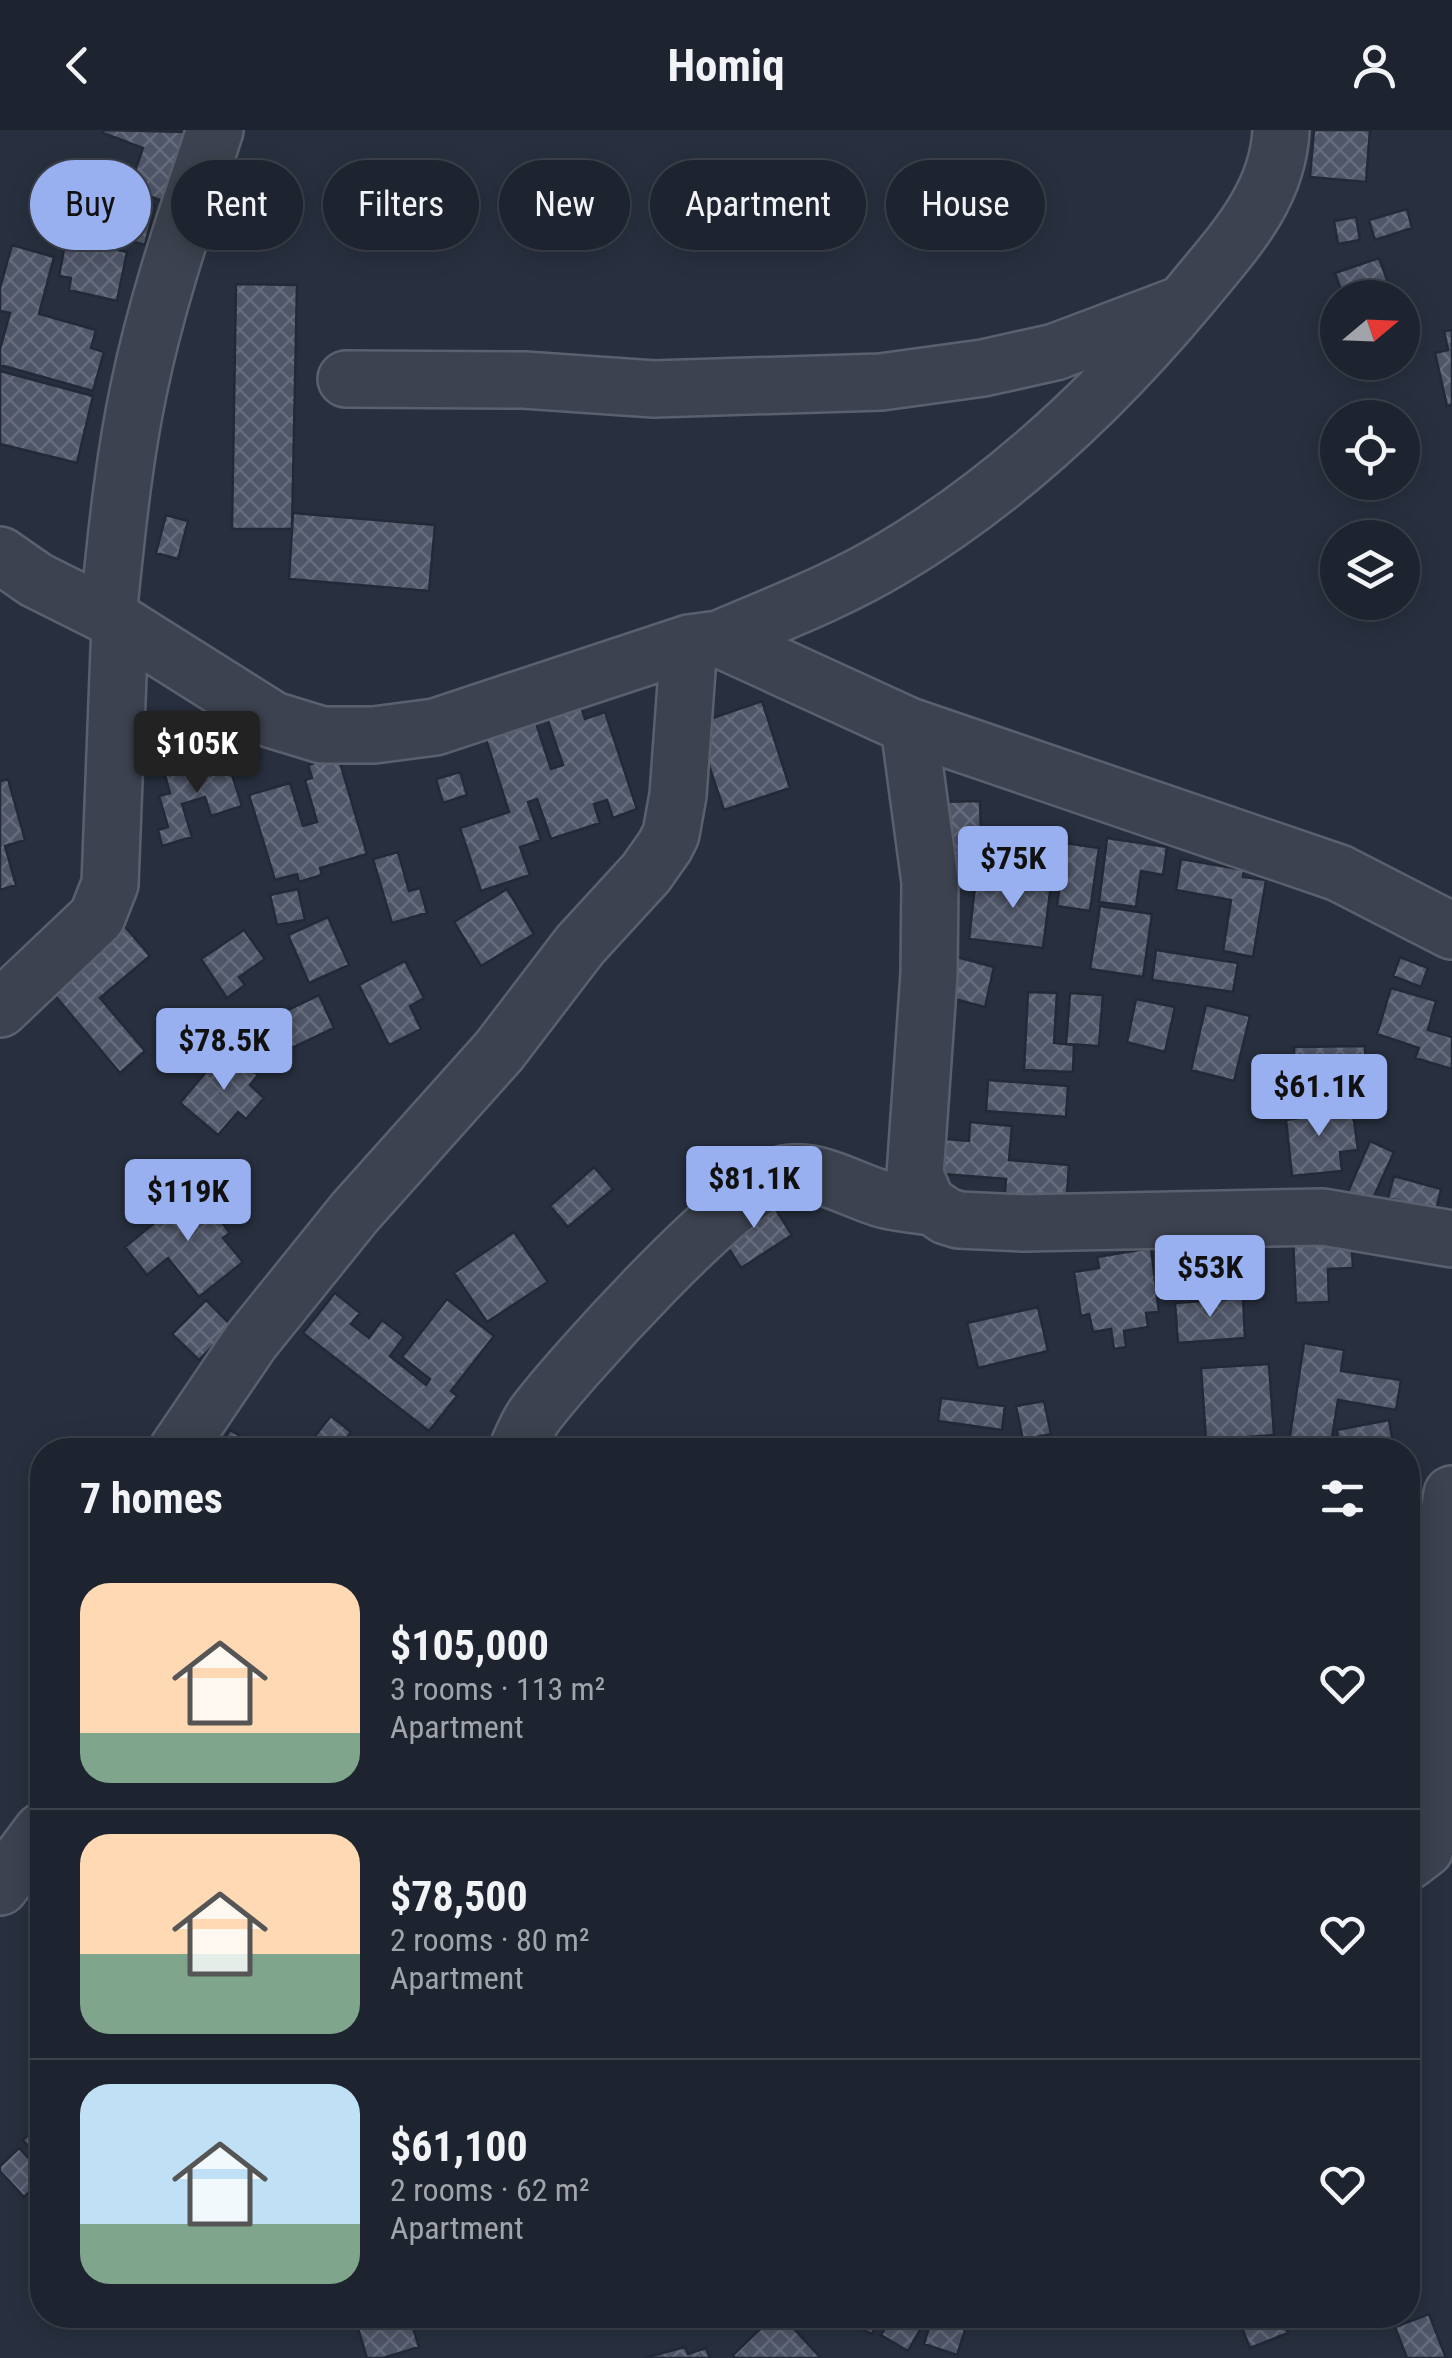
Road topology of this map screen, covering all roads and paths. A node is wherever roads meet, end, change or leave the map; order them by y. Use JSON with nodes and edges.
{"nodes":[{"id":1,"x":214,"y":130,"type":"edge"},
{"id":2,"x":1281,"y":130,"type":"edge"},
{"id":3,"x":1182,"y":304,"type":"junction"},
{"id":4,"x":346,"y":379,"type":"dead end"},
{"id":5,"x":0,"y":555,"type":"edge"},
{"id":6,"x":114,"y":620,"type":"junction"},
{"id":7,"x":704,"y":641,"type":"junction"},
{"id":8,"x":908,"y":726,"type":"junction"},
{"id":9,"x":1452,"y":931,"type":"edge"},
{"id":10,"x":0,"y":1009,"type":"edge"},
{"id":11,"x":931,"y":1208,"type":"junction"},
{"id":12,"x":1452,"y":1239,"type":"edge"},
{"id":13,"x":185,"y":1438,"type":"edge"},
{"id":14,"x":523,"y":1438,"type":"edge"},
{"id":15,"x":1452,"y":1494,"type":"edge"},
{"id":16,"x":30,"y":1847,"type":"edge"},
{"id":17,"x":1420,"y":1852,"type":"edge"},
{"id":18,"x":0,"y":1886,"type":"edge"}],
"edges":[{"from":1,"to":6,"type":"street"},
{"from":2,"to":3,"type":"street"},
{"from":3,"to":4,"type":"street"},
{"from":3,"to":7,"type":"street"},
{"from":5,"to":6,"type":"street"},
{"from":6,"to":7,"type":"street"},
{"from":6,"to":10,"type":"street"},
{"from":7,"to":8,"type":"street"},
{"from":7,"to":13,"type":"street"},
{"from":8,"to":9,"type":"street"},
{"from":8,"to":11,"type":"street"},
{"from":11,"to":12,"type":"street"},
{"from":11,"to":14,"type":"street"},
{"from":15,"to":17,"type":"street"},
{"from":16,"to":18,"type":"street"}]}
